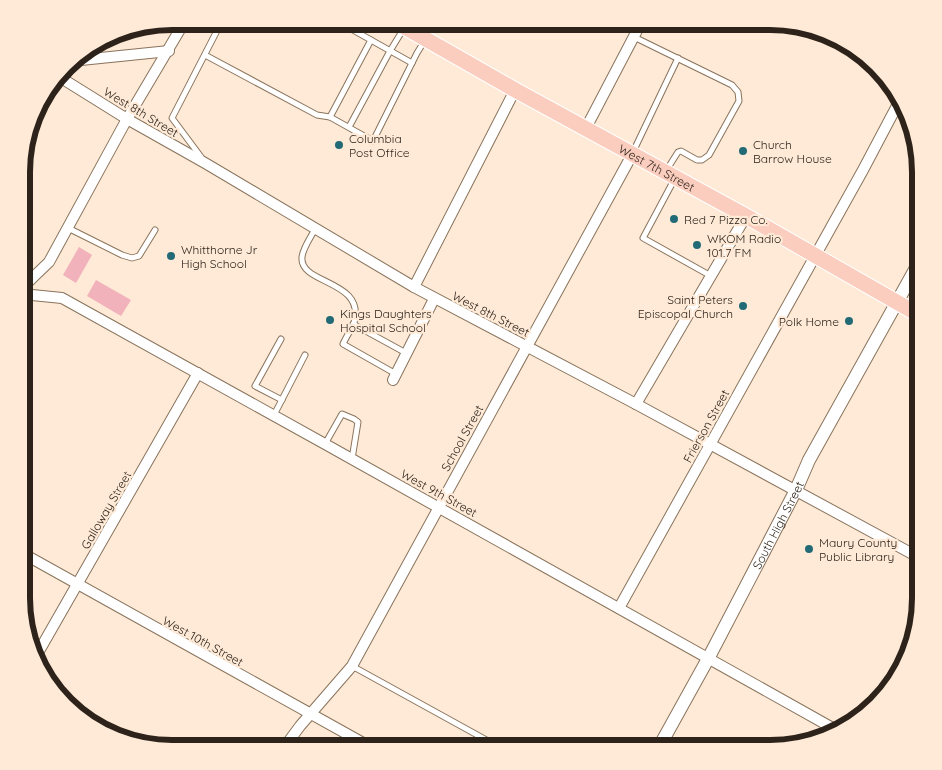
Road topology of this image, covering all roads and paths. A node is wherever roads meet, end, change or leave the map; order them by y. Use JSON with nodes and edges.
{"nodes":[{"id":1,"x":181,"y":30,"type":"edge"},
{"id":2,"x":218,"y":30,"type":"edge"},
{"id":3,"x":353,"y":30,"type":"edge"},
{"id":4,"x":397,"y":30,"type":"edge"},
{"id":5,"x":409,"y":30,"type":"edge"},
{"id":6,"x":637,"y":30,"type":"edge"},
{"id":7,"x":634,"y":36,"type":"junction"},
{"id":8,"x":371,"y":40,"type":"junction"},
{"id":9,"x":426,"y":40,"type":"junction"},
{"id":10,"x":169,"y":51,"type":"junction"},
{"id":11,"x":390,"y":51,"type":"junction"},
{"id":12,"x":205,"y":55,"type":"junction"},
{"id":13,"x":678,"y":58,"type":"junction"},
{"id":14,"x":85,"y":60,"type":"edge"},
{"id":15,"x":412,"y":63,"type":"junction"},
{"id":16,"x":64,"y":80,"type":"edge"},
{"id":17,"x":514,"y":90,"type":"junction"},
{"id":18,"x":896,"y":107,"type":"edge"},
{"id":19,"x":330,"y":117,"type":"junction"},
{"id":20,"x":127,"y":119,"type":"junction"},
{"id":21,"x":349,"y":127,"type":"junction"},
{"id":22,"x":586,"y":128,"type":"junction"},
{"id":23,"x":632,"y":153,"type":"junction"},
{"id":24,"x":205,"y":163,"type":"junction"},
{"id":25,"x":670,"y":175,"type":"junction"},
{"id":26,"x":746,"y":216,"type":"junction"},
{"id":27,"x":68,"y":228,"type":"junction"},
{"id":28,"x":315,"y":229,"type":"junction"},
{"id":29,"x":155,"y":230,"type":"dead end"},
{"id":30,"x":814,"y":256,"type":"junction"},
{"id":31,"x":711,"y":276,"type":"junction"},
{"id":32,"x":912,"y":276,"type":"edge"},
{"id":33,"x":30,"y":280,"type":"edge"},
{"id":34,"x":414,"y":288,"type":"junction"},
{"id":35,"x":30,"y":295,"type":"edge"},
{"id":36,"x":434,"y":299,"type":"junction"},
{"id":37,"x":897,"y":303,"type":"junction"},
{"id":38,"x":912,"y":311,"type":"edge"},
{"id":39,"x":353,"y":324,"type":"junction"},
{"id":40,"x":281,"y":339,"type":"dead end"},
{"id":41,"x":526,"y":347,"type":"junction"},
{"id":42,"x":406,"y":353,"type":"junction"},
{"id":43,"x":305,"y":355,"type":"dead end"},
{"id":44,"x":198,"y":373,"type":"junction"},
{"id":45,"x":394,"y":377,"type":"joint"},
{"id":46,"x":282,"y":400,"type":"junction"},
{"id":47,"x":636,"y":404,"type":"junction"},
{"id":48,"x":274,"y":415,"type":"junction"},
{"id":49,"x":326,"y":444,"type":"junction"},
{"id":50,"x":710,"y":445,"type":"junction"},
{"id":51,"x":352,"y":460,"type":"junction"},
{"id":52,"x":796,"y":490,"type":"junction"},
{"id":53,"x":438,"y":507,"type":"junction"},
{"id":54,"x":912,"y":554,"type":"edge"},
{"id":55,"x":30,"y":558,"type":"edge"},
{"id":56,"x":78,"y":585,"type":"junction"},
{"id":57,"x":619,"y":608,"type":"junction"},
{"id":58,"x":40,"y":649,"type":"edge"},
{"id":59,"x":708,"y":657,"type":"junction"},
{"id":60,"x":352,"y":666,"type":"junction"},
{"id":61,"x":311,"y":715,"type":"junction"},
{"id":62,"x":830,"y":726,"type":"edge"},
{"id":63,"x":289,"y":740,"type":"edge"},
{"id":64,"x":359,"y":740,"type":"edge"},
{"id":65,"x":486,"y":740,"type":"edge"},
{"id":66,"x":663,"y":740,"type":"edge"}],
"edges":[{"from":1,"to":10,"type":"street"},
{"from":2,"to":12,"type":"lane"},
{"from":3,"to":8,"type":"lane"},
{"from":4,"to":11,"type":"lane"},
{"from":5,"to":9,"type":"main road","name":"West 7th Street"},
{"from":6,"to":7,"type":"street"},
{"from":7,"to":13,"type":"lane"},
{"from":7,"to":22,"type":"street"},
{"from":8,"to":11,"type":"lane"},
{"from":8,"to":19,"type":"lane"},
{"from":9,"to":15,"type":"lane"},
{"from":9,"to":17,"type":"main road","name":"West 7th Street"},
{"from":10,"to":14,"type":"street"},
{"from":10,"to":20,"type":"street"},
{"from":11,"to":15,"type":"lane"},
{"from":11,"to":21,"type":"lane"},
{"from":12,"to":19,"type":"lane"},
{"from":12,"to":24,"type":"lane"},
{"from":13,"to":23,"type":"lane"},
{"from":13,"to":25,"type":"lane"},
{"from":15,"to":21,"type":"lane"},
{"from":16,"to":20,"type":"street","name":"West 8th Street"},
{"from":17,"to":22,"type":"main road","name":"West 7th Street"},
{"from":17,"to":34,"type":"street"},
{"from":18,"to":30,"type":"street","name":"Frierson Street"},
{"from":19,"to":21,"type":"lane"},
{"from":20,"to":24,"type":"street","name":"West 8th Street"},
{"from":20,"to":27,"type":"street"},
{"from":22,"to":23,"type":"main road","name":"West 7th Street"},
{"from":23,"to":25,"type":"main road","name":"West 7th Street"},
{"from":23,"to":41,"type":"street","name":"School Street"},
{"from":24,"to":28,"type":"street","name":"West 8th Street"},
{"from":25,"to":26,"type":"main road","name":"West 7th Street"},
{"from":25,"to":31,"type":"lane"},
{"from":26,"to":30,"type":"main road","name":"West 7th Street"},
{"from":26,"to":31,"type":"street"},
{"from":27,"to":29,"type":"lane"},
{"from":27,"to":33,"type":"street"},
{"from":28,"to":34,"type":"street","name":"West 8th Street"},
{"from":28,"to":39,"type":"lane"},
{"from":30,"to":37,"type":"main road","name":"West 7th Street"},
{"from":30,"to":50,"type":"street","name":"Frierson Street"},
{"from":31,"to":47,"type":"street"},
{"from":32,"to":37,"type":"street","name":"South High Street"},
{"from":34,"to":36,"type":"street","name":"West 8th Street"},
{"from":35,"to":44,"type":"street","name":"West 9th Street"},
{"from":36,"to":41,"type":"street","name":"West 8th Street"},
{"from":36,"to":42,"type":"street"},
{"from":37,"to":38,"type":"main road","name":"West 7th Street"},
{"from":37,"to":52,"type":"street","name":"South High Street"},
{"from":39,"to":42,"type":"lane"},
{"from":39,"to":45,"type":"lane"},
{"from":40,"to":46,"type":"lane"},
{"from":41,"to":47,"type":"street","name":"West 8th Street"},
{"from":41,"to":53,"type":"street","name":"School Street"},
{"from":42,"to":45,"type":"street"},
{"from":43,"to":46,"type":"lane"},
{"from":44,"to":48,"type":"street","name":"West 9th Street"},
{"from":44,"to":56,"type":"street","name":"Galloway Street"},
{"from":46,"to":48,"type":"lane"},
{"from":47,"to":50,"type":"street","name":"West 8th Street"},
{"from":48,"to":49,"type":"street","name":"West 9th Street"},
{"from":49,"to":51,"type":"street","name":"West 9th Street"},
{"from":49,"to":51,"type":"lane"},
{"from":50,"to":52,"type":"street","name":"West 8th Street"},
{"from":50,"to":57,"type":"street","name":"Frierson Street"},
{"from":51,"to":53,"type":"street","name":"West 9th Street"},
{"from":52,"to":54,"type":"street","name":"West 8th Street"},
{"from":52,"to":59,"type":"street","name":"South High Street"},
{"from":53,"to":57,"type":"street","name":"West 9th Street"},
{"from":53,"to":60,"type":"street","name":"School Street"},
{"from":55,"to":56,"type":"street","name":"West 10th Street"},
{"from":56,"to":58,"type":"street","name":"Galloway Street"},
{"from":56,"to":61,"type":"street","name":"West 10th Street"},
{"from":57,"to":59,"type":"street","name":"West 9th Street"},
{"from":59,"to":62,"type":"street","name":"West 9th Street"},
{"from":59,"to":66,"type":"street","name":"South High Street"},
{"from":60,"to":61,"type":"street","name":"School Street"},
{"from":60,"to":65,"type":"lane"},
{"from":61,"to":63,"type":"street","name":"School Street"},
{"from":61,"to":64,"type":"street","name":"West 10th Street"}]}
